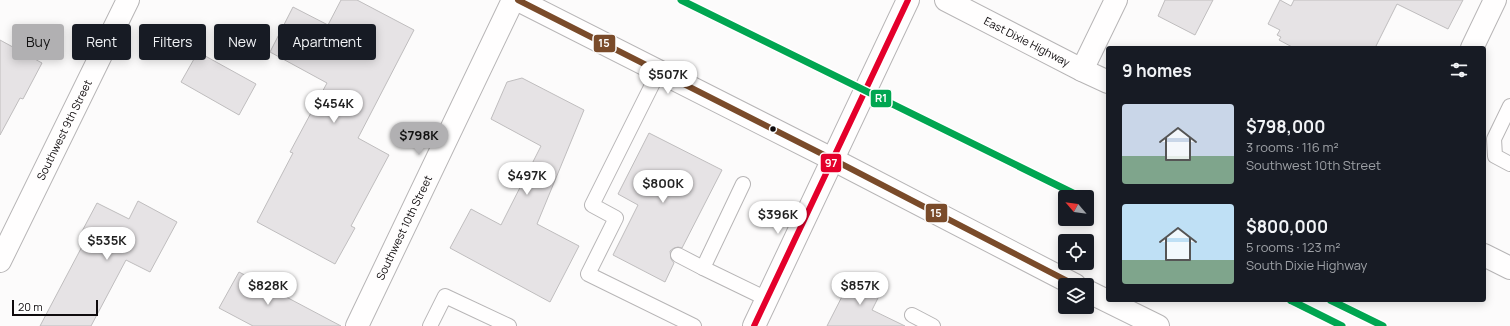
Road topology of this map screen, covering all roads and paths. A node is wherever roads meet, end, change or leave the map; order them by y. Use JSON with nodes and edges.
{"nodes":[{"id":1,"x":128,"y":0,"type":"edge"},
{"id":2,"x":513,"y":0,"type":"edge"},
{"id":3,"x":518,"y":0,"type":"edge"},
{"id":4,"x":908,"y":0,"type":"edge"},
{"id":5,"x":946,"y":0,"type":"edge"},
{"id":6,"x":1116,"y":0,"type":"edge"},
{"id":7,"x":1495,"y":0,"type":"edge"},
{"id":8,"x":1473,"y":46,"type":"edge"},
{"id":9,"x":1082,"y":70,"type":"junction"},
{"id":10,"x":659,"y":71,"type":"junction"},
{"id":11,"x":1106,"y":81,"type":"edge"},
{"id":12,"x":1510,"y":106,"type":"edge"},
{"id":13,"x":832,"y":159,"type":"junction"},
{"id":14,"x":1510,"y":164,"type":"edge"},
{"id":15,"x":743,"y":184,"type":"dead end"},
{"id":16,"x":678,"y":255,"type":"dead end"},
{"id":17,"x":1486,"y":256,"type":"edge"},
{"id":18,"x":0,"y":261,"type":"edge"},
{"id":19,"x":703,"y":268,"type":"junction"},
{"id":20,"x":1510,"y":268,"type":"edge"},
{"id":21,"x":1062,"y":278,"type":"edge"},
{"id":22,"x":1094,"y":294,"type":"edge"},
{"id":23,"x":767,"y":299,"type":"junction"},
{"id":24,"x":1106,"y":300,"type":"edge"},
{"id":25,"x":1109,"y":302,"type":"edge"},
{"id":26,"x":912,"y":316,"type":"dead end"},
{"id":27,"x":357,"y":326,"type":"edge"},
{"id":28,"x":430,"y":326,"type":"edge"},
{"id":29,"x":509,"y":326,"type":"edge"},
{"id":30,"x":694,"y":326,"type":"edge"},
{"id":31,"x":754,"y":326,"type":"edge"},
{"id":32,"x":933,"y":326,"type":"edge"},
{"id":33,"x":1158,"y":326,"type":"edge"}],
"edges":[{"from":1,"to":18,"type":"street","name":"Southwest 9th Street"},
{"from":2,"to":27,"type":"street","name":"Southwest 10th Street"},
{"from":3,"to":10,"type":"street"},
{"from":4,"to":13,"type":"street"},
{"from":5,"to":9,"type":"street","name":"East Dixie Highway"},
{"from":6,"to":9,"type":"street"},
{"from":7,"to":8,"type":"street"},
{"from":9,"to":11,"type":"street","name":"East Dixie Highway"},
{"from":10,"to":13,"type":"street"},
{"from":10,"to":30,"type":"lane"},
{"from":12,"to":14,"type":"lane"},
{"from":13,"to":21,"type":"street"},
{"from":13,"to":23,"type":"street"},
{"from":15,"to":19,"type":"lane"},
{"from":16,"to":19,"type":"lane"},
{"from":17,"to":20,"type":"street"},
{"from":19,"to":23,"type":"lane"},
{"from":22,"to":24,"type":"street"},
{"from":23,"to":31,"type":"street"},
{"from":25,"to":33,"type":"street"},
{"from":26,"to":32,"type":"lane"},
{"from":28,"to":29,"type":"lane"}]}
